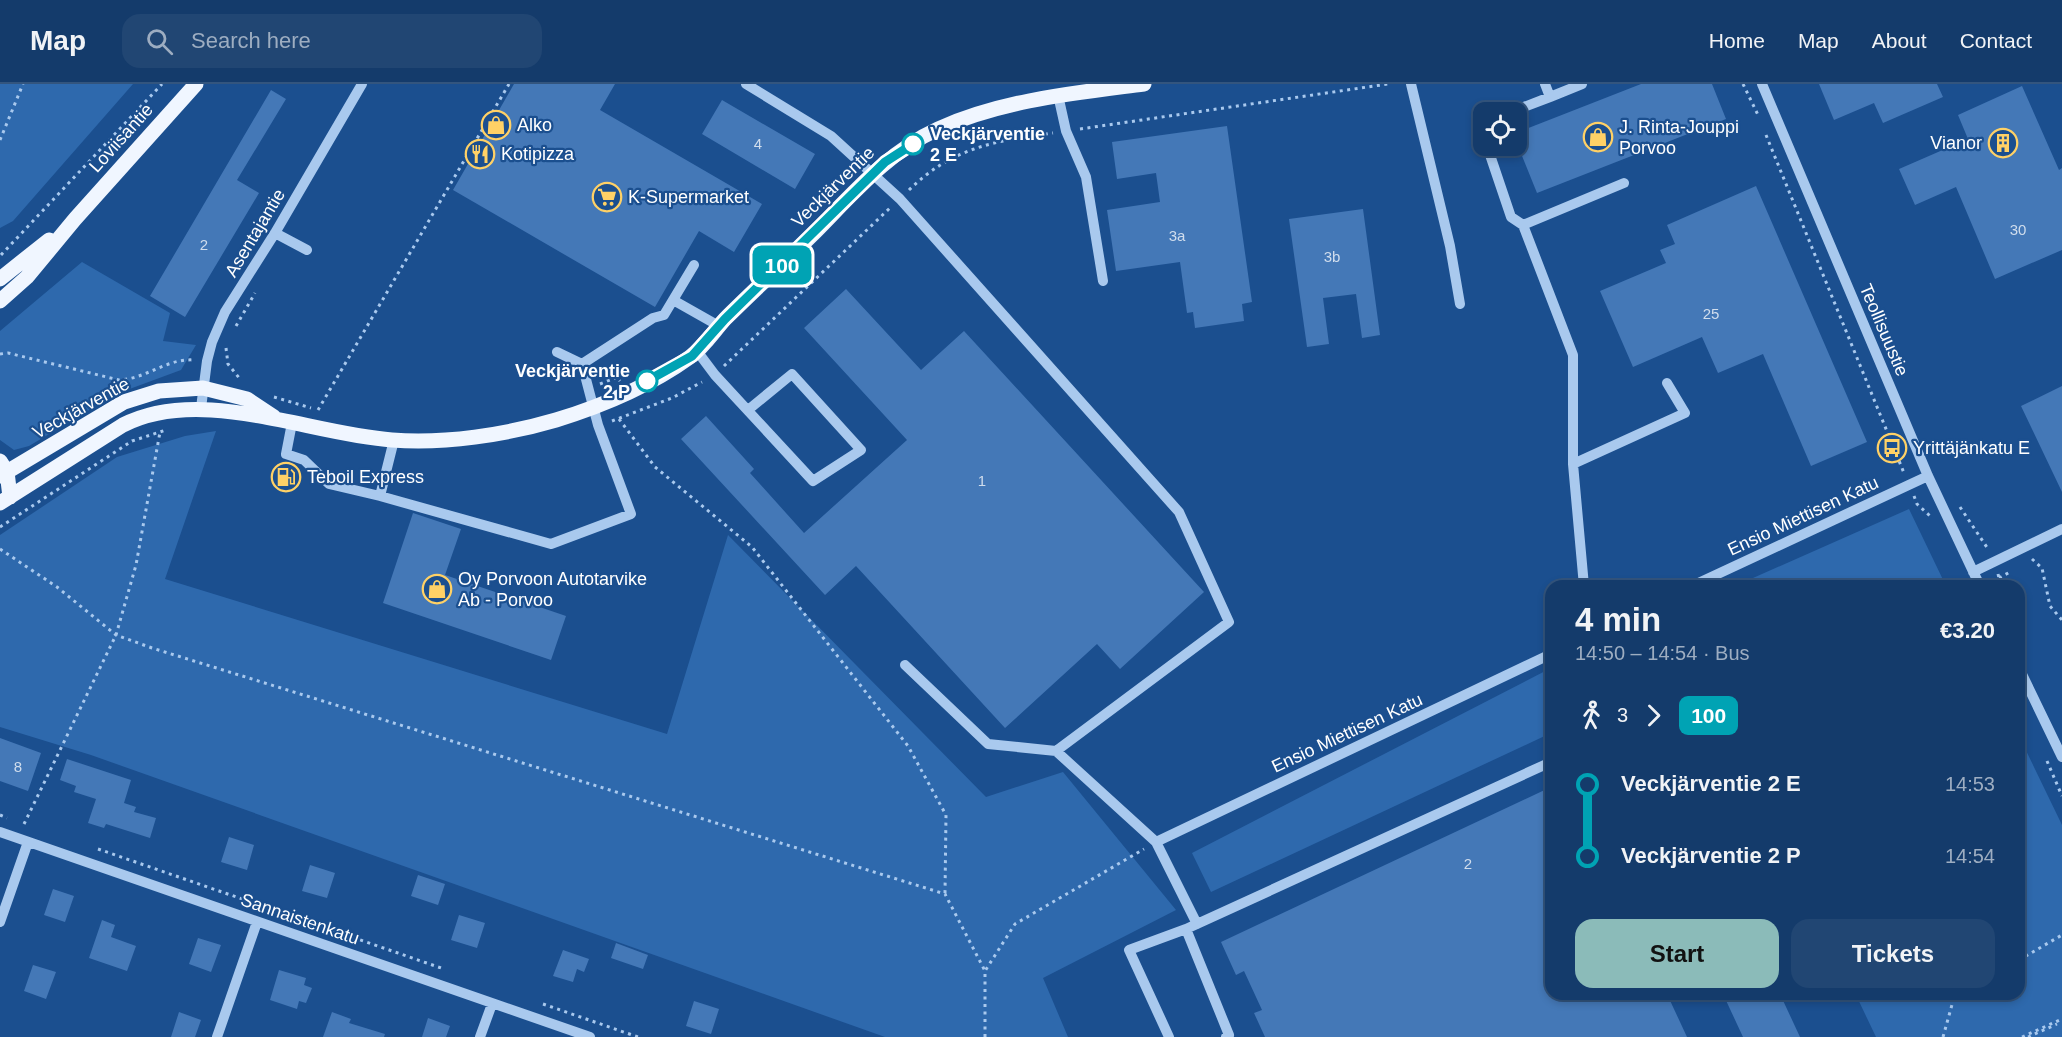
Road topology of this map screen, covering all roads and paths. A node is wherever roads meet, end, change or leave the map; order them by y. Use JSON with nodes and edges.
{"nodes":[{"id":1,"x":23,"y":84,"type":"edge"},
{"id":2,"x":162,"y":84,"type":"edge"},
{"id":3,"x":196,"y":84,"type":"edge"},
{"id":4,"x":362,"y":84,"type":"edge"},
{"id":5,"x":509,"y":84,"type":"edge"},
{"id":6,"x":746,"y":84,"type":"edge"},
{"id":7,"x":1144,"y":84,"type":"edge"},
{"id":8,"x":1411,"y":84,"type":"edge"},
{"id":9,"x":1545,"y":84,"type":"edge"},
{"id":10,"x":1582,"y":84,"type":"edge"},
{"id":11,"x":1743,"y":84,"type":"edge"},
{"id":12,"x":1762,"y":84,"type":"edge"},
{"id":13,"x":1058,"y":95,"type":"junction"},
{"id":14,"x":1550,"y":97,"type":"junction"},
{"id":15,"x":1527,"y":106,"type":"edge"},
{"id":16,"x":1760,"y":118,"type":"dead end"},
{"id":17,"x":1764,"y":129,"type":"dead end"},
{"id":18,"x":0,"y":140,"type":"edge"},
{"id":19,"x":1490,"y":156,"type":"edge"},
{"id":20,"x":874,"y":173,"type":"junction"},
{"id":21,"x":1624,"y":183,"type":"dead end"},
{"id":22,"x":75,"y":219,"type":"junction"},
{"id":23,"x":1523,"y":225,"type":"junction"},
{"id":24,"x":275,"y":233,"type":"junction"},
{"id":25,"x":307,"y":250,"type":"dead end"},
{"id":26,"x":0,"y":257,"type":"edge"},
{"id":27,"x":694,"y":265,"type":"dead end"},
{"id":28,"x":0,"y":279,"type":"edge"},
{"id":29,"x":1103,"y":281,"type":"dead end"},
{"id":30,"x":673,"y":300,"type":"junction"},
{"id":31,"x":0,"y":301,"type":"edge"},
{"id":32,"x":1460,"y":304,"type":"dead end"},
{"id":33,"x":719,"y":326,"type":"junction"},
{"id":34,"x":697,"y":351,"type":"junction"},
{"id":35,"x":557,"y":352,"type":"dead end"},
{"id":36,"x":0,"y":354,"type":"edge"},
{"id":37,"x":207,"y":361,"type":"junction"},
{"id":38,"x":228,"y":364,"type":"dead end"},
{"id":39,"x":582,"y":364,"type":"junction"},
{"id":40,"x":1667,"y":383,"type":"dead end"},
{"id":41,"x":203,"y":388,"type":"junction"},
{"id":42,"x":590,"y":388,"type":"junction"},
{"id":43,"x":626,"y":392,"type":"junction"},
{"id":44,"x":267,"y":394,"type":"dead end"},
{"id":45,"x":594,"y":406,"type":"junction"},
{"id":46,"x":201,"y":408,"type":"junction"},
{"id":47,"x":318,"y":410,"type":"junction"},
{"id":48,"x":748,"y":410,"type":"junction"},
{"id":49,"x":635,"y":412,"type":"dead end"},
{"id":50,"x":328,"y":414,"type":"dead end"},
{"id":51,"x":619,"y":418,"type":"dead end"},
{"id":52,"x":277,"y":419,"type":"junction"},
{"id":53,"x":292,"y":423,"type":"junction"},
{"id":54,"x":160,"y":432,"type":"dead end"},
{"id":55,"x":394,"y":440,"type":"junction"},
{"id":56,"x":1573,"y":464,"type":"junction"},
{"id":57,"x":2,"y":470,"type":"edge"},
{"id":58,"x":1928,"y":476,"type":"junction"},
{"id":59,"x":1909,"y":485,"type":"junction"},
{"id":60,"x":380,"y":496,"type":"junction"},
{"id":61,"x":3,"y":497,"type":"edge"},
{"id":62,"x":1955,"y":498,"type":"dead end"},
{"id":63,"x":1936,"y":521,"type":"dead end"},
{"id":64,"x":2062,"y":529,"type":"edge"},
{"id":65,"x":0,"y":549,"type":"edge"},
{"id":66,"x":2032,"y":559,"type":"dead end"},
{"id":67,"x":1996,"y":561,"type":"junction"},
{"id":68,"x":1973,"y":572,"type":"junction"},
{"id":69,"x":1583,"y":580,"type":"edge"},
{"id":70,"x":1705,"y":580,"type":"edge"},
{"id":71,"x":1977,"y":580,"type":"edge"},
{"id":72,"x":2000,"y":580,"type":"edge"},
{"id":73,"x":2062,"y":620,"type":"edge"},
{"id":74,"x":116,"y":635,"type":"junction"},
{"id":75,"x":1545,"y":657,"type":"edge"},
{"id":76,"x":904,"y":665,"type":"dead end"},
{"id":77,"x":2025,"y":680,"type":"edge"},
{"id":78,"x":1056,"y":751,"type":"junction"},
{"id":79,"x":2062,"y":757,"type":"edge"},
{"id":80,"x":1545,"y":765,"type":"edge"},
{"id":81,"x":0,"y":815,"type":"edge"},
{"id":82,"x":24,"y":824,"type":"junction"},
{"id":83,"x":34,"y":827,"type":"dead end"},
{"id":84,"x":0,"y":832,"type":"edge"},
{"id":85,"x":28,"y":842,"type":"junction"},
{"id":86,"x":1156,"y":842,"type":"junction"},
{"id":87,"x":92,"y":847,"type":"dead end"},
{"id":88,"x":945,"y":894,"type":"junction"},
{"id":89,"x":0,"y":922,"type":"edge"},
{"id":90,"x":257,"y":922,"type":"junction"},
{"id":91,"x":1197,"y":924,"type":"junction"},
{"id":92,"x":1186,"y":929,"type":"junction"},
{"id":93,"x":2062,"y":935,"type":"edge"},
{"id":94,"x":2025,"y":957,"type":"edge"},
{"id":95,"x":985,"y":971,"type":"junction"},
{"id":96,"x":453,"y":973,"type":"dead end"},
{"id":97,"x":1953,"y":1000,"type":"edge"},
{"id":98,"x":540,"y":1003,"type":"dead end"},
{"id":99,"x":492,"y":1004,"type":"junction"},
{"id":100,"x":2062,"y":1020,"type":"edge"},
{"id":101,"x":217,"y":1037,"type":"edge"},
{"id":102,"x":480,"y":1037,"type":"edge"},
{"id":103,"x":590,"y":1037,"type":"edge"},
{"id":104,"x":638,"y":1037,"type":"edge"},
{"id":105,"x":985,"y":1037,"type":"edge"},
{"id":106,"x":1169,"y":1037,"type":"edge"},
{"id":107,"x":1227,"y":1037,"type":"edge"},
{"id":108,"x":1943,"y":1037,"type":"edge"},
{"id":109,"x":2022,"y":1037,"type":"edge"},
{"id":110,"x":2028,"y":1037,"type":"edge"}],
"edges":[{"from":1,"to":18,"type":"path"},
{"from":2,"to":26,"type":"path"},
{"from":3,"to":22,"type":"main road","name":"Loviisantie"},
{"from":4,"to":24,"type":"street","name":"Asentajantie"},
{"from":5,"to":47,"type":"path"},
{"from":6,"to":20,"type":"street"},
{"from":7,"to":13,"type":"main road","name":"Veckjärventie"},
{"from":8,"to":32,"type":"street"},
{"from":9,"to":14,"type":"street"},
{"from":10,"to":14,"type":"street"},
{"from":11,"to":16,"type":"path"},
{"from":12,"to":58,"type":"street","name":"Teollisuustie"},
{"from":13,"to":20,"type":"main road","name":"Veckjärventie"},
{"from":13,"to":29,"type":"street"},
{"from":14,"to":15,"type":"street"},
{"from":17,"to":59,"type":"path"},
{"from":19,"to":23,"type":"street"},
{"from":20,"to":33,"type":"main road","name":"Veckjärventie"},
{"from":20,"to":78,"type":"street"},
{"from":21,"to":23,"type":"street"},
{"from":22,"to":28,"type":"main road","name":"Loviisantie"},
{"from":22,"to":31,"type":"main road","name":"Loviisantie"},
{"from":23,"to":56,"type":"street"},
{"from":24,"to":25,"type":"street"},
{"from":24,"to":37,"type":"street","name":"Asentajantie"},
{"from":27,"to":30,"type":"street"},
{"from":30,"to":33,"type":"street"},
{"from":30,"to":39,"type":"street"},
{"from":33,"to":34,"type":"main road","name":"Veckjärventie"},
{"from":34,"to":43,"type":"main road","name":"Veckjärventie"},
{"from":34,"to":48,"type":"street"},
{"from":35,"to":39,"type":"street"},
{"from":36,"to":37,"type":"path"},
{"from":37,"to":38,"type":"path"},
{"from":37,"to":41,"type":"street","name":"Asentajantie"},
{"from":39,"to":42,"type":"street"},
{"from":40,"to":56,"type":"street"},
{"from":41,"to":46,"type":"street","name":"Asentajantie"},
{"from":41,"to":52,"type":"main road","name":"Veckjärventie"},
{"from":41,"to":57,"type":"main road","name":"Veckjärventie"},
{"from":42,"to":43,"type":"path"},
{"from":42,"to":45,"type":"street"},
{"from":43,"to":45,"type":"main road","name":"Veckjärventie"},
{"from":43,"to":49,"type":"path"},
{"from":44,"to":47,"type":"path"},
{"from":45,"to":55,"type":"main road","name":"Veckjärventie"},
{"from":45,"to":60,"type":"street"},
{"from":46,"to":52,"type":"main road","name":"Veckjärventie"},
{"from":46,"to":61,"type":"main road","name":"Veckjärventie"},
{"from":47,"to":50,"type":"path"},
{"from":48,"to":48,"type":"street"},
{"from":51,"to":88,"type":"path"},
{"from":52,"to":53,"type":"main road","name":"Veckjärventie"},
{"from":53,"to":55,"type":"main road","name":"Veckjärventie"},
{"from":53,"to":60,"type":"street"},
{"from":54,"to":74,"type":"path"},
{"from":55,"to":60,"type":"street"},
{"from":56,"to":69,"type":"street"},
{"from":57,"to":61,"type":"main road"},
{"from":58,"to":59,"type":"street","name":"Ensio Miettisen Katu"},
{"from":58,"to":68,"type":"street","name":"Teollisuustie"},
{"from":59,"to":63,"type":"path"},
{"from":59,"to":70,"type":"street","name":"Ensio Miettisen Katu"},
{"from":62,"to":67,"type":"path"},
{"from":64,"to":67,"type":"street"},
{"from":65,"to":74,"type":"path"},
{"from":66,"to":73,"type":"path"},
{"from":67,"to":68,"type":"street"},
{"from":67,"to":72,"type":"path"},
{"from":68,"to":71,"type":"street","name":"Teollisuustie"},
{"from":74,"to":82,"type":"path"},
{"from":74,"to":88,"type":"path"},
{"from":75,"to":86,"type":"street","name":"Ensio Miettisen Katu"},
{"from":76,"to":78,"type":"street"},
{"from":77,"to":79,"type":"street"},
{"from":78,"to":86,"type":"street"},
{"from":80,"to":91,"type":"street"},
{"from":81,"to":82,"type":"path"},
{"from":82,"to":83,"type":"path"},
{"from":84,"to":85,"type":"street","name":"Sannaistenkatu"},
{"from":85,"to":89,"type":"street"},
{"from":85,"to":90,"type":"street","name":"Sannaistenkatu"},
{"from":86,"to":91,"type":"street"},
{"from":86,"to":95,"type":"path"},
{"from":87,"to":96,"type":"path"},
{"from":88,"to":95,"type":"path"},
{"from":90,"to":99,"type":"street","name":"Sannaistenkatu"},
{"from":90,"to":101,"type":"street"},
{"from":91,"to":92,"type":"street"},
{"from":92,"to":106,"type":"street"},
{"from":92,"to":107,"type":"street"},
{"from":93,"to":94,"type":"path"},
{"from":95,"to":105,"type":"path"},
{"from":97,"to":108,"type":"path"},
{"from":98,"to":104,"type":"path"},
{"from":99,"to":102,"type":"street"},
{"from":99,"to":103,"type":"street","name":"Sannaistenkatu"},
{"from":100,"to":109,"type":"path"},
{"from":100,"to":110,"type":"path"}]}
